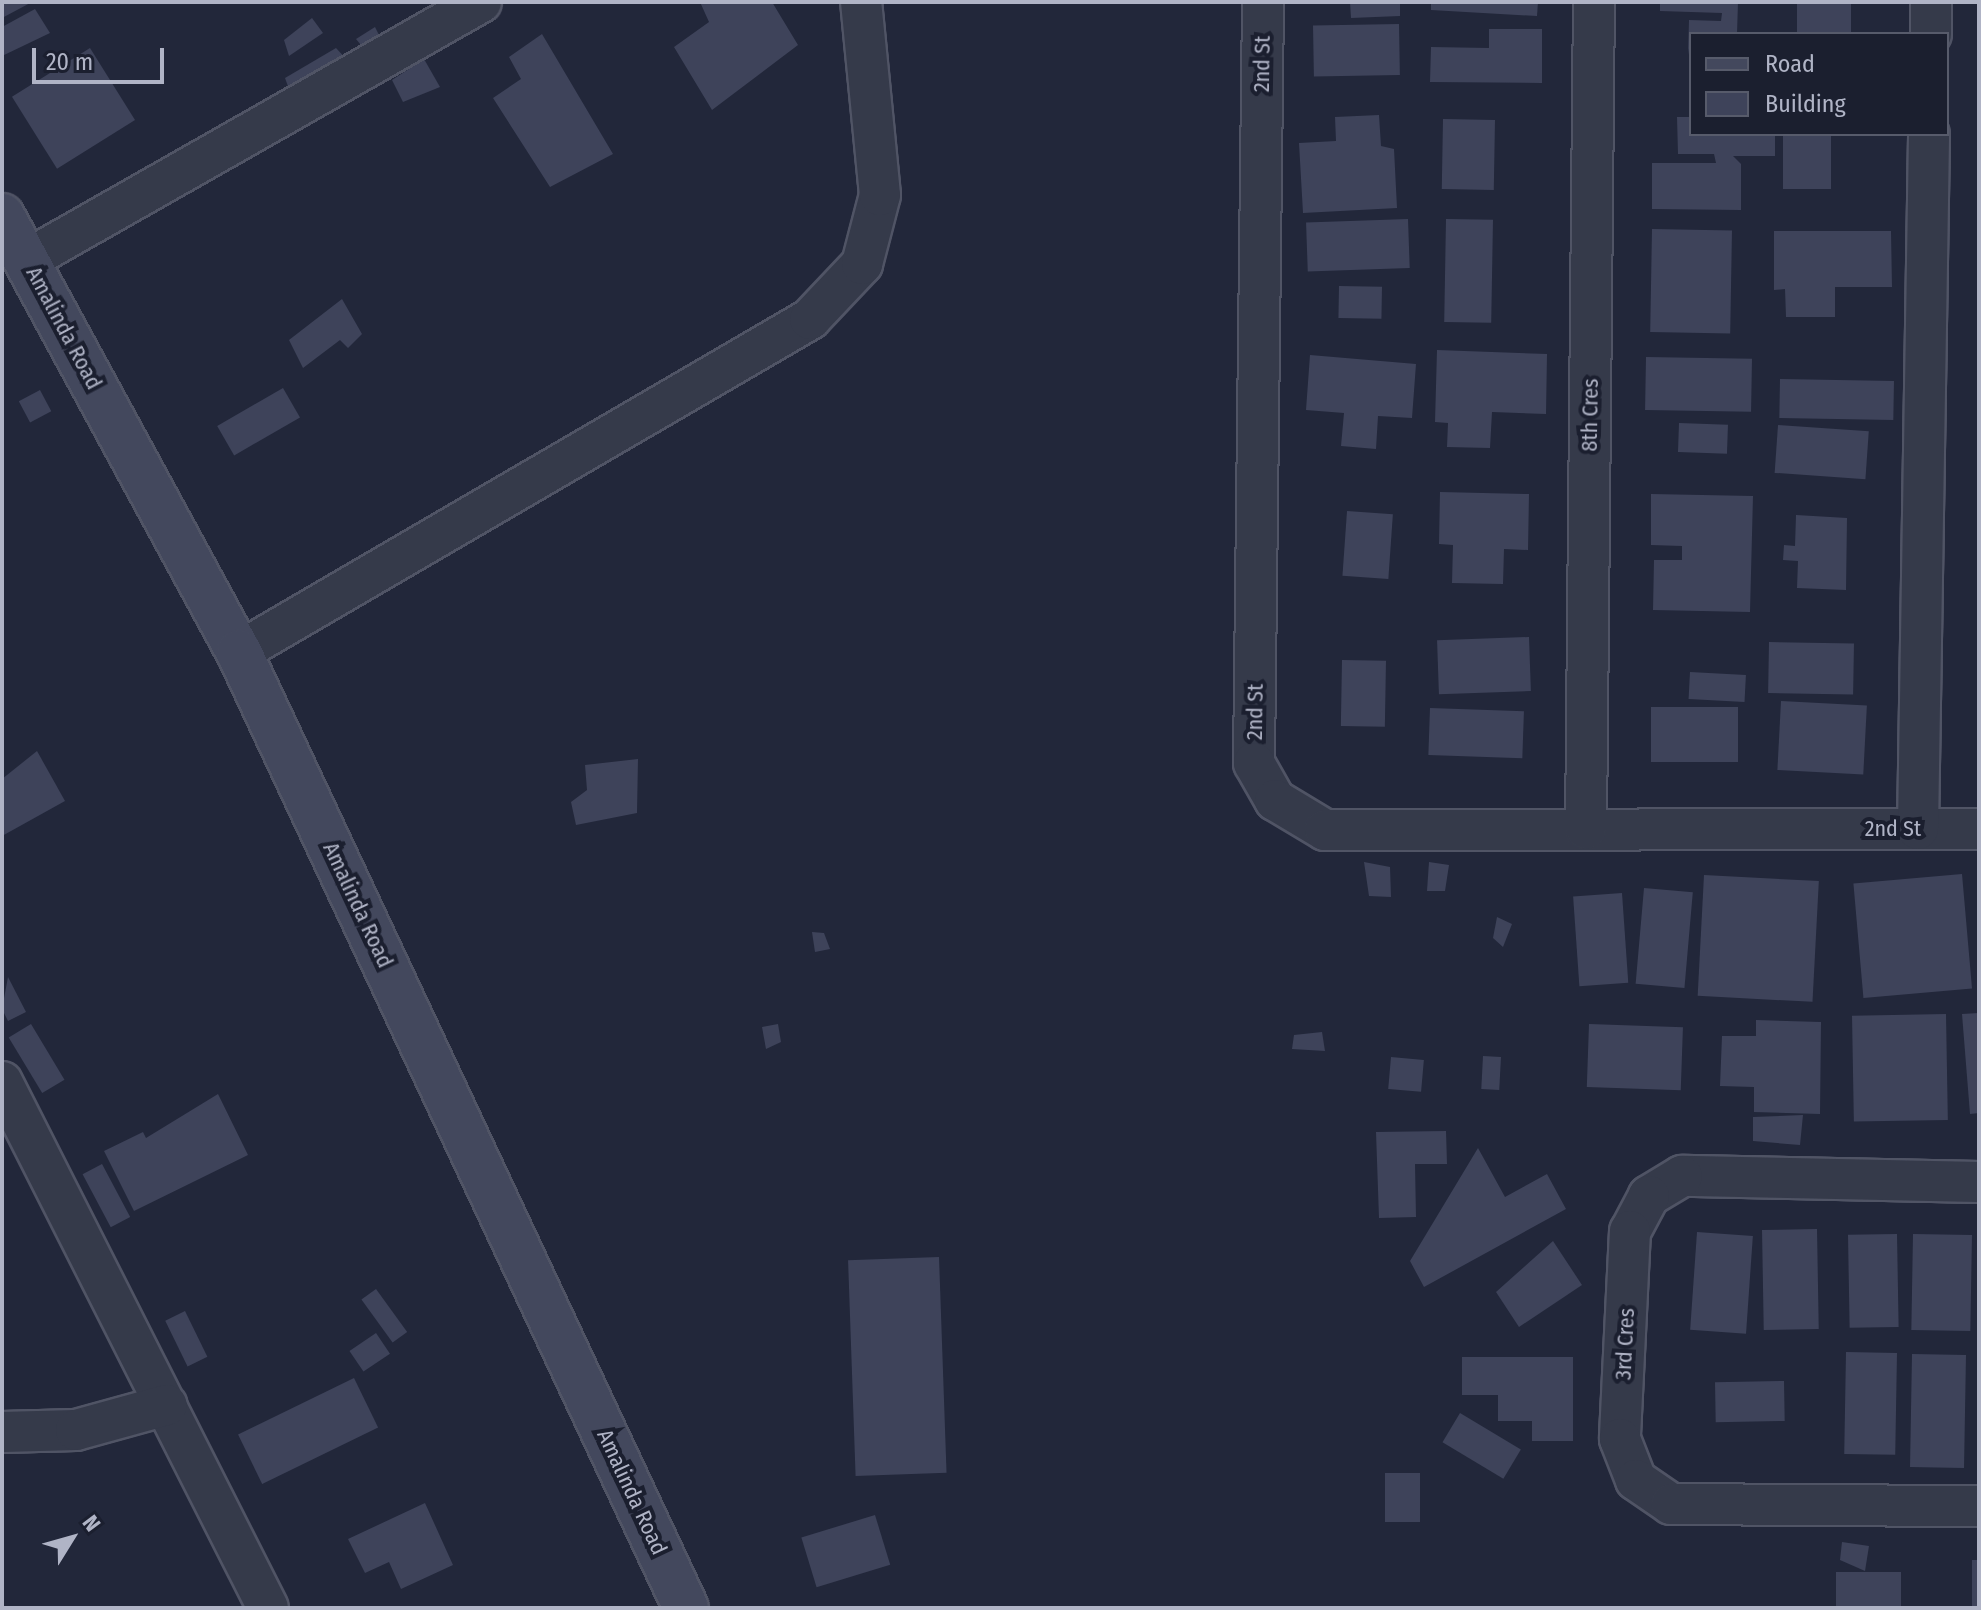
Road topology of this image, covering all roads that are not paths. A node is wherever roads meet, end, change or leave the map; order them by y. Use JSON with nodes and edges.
{"nodes":[{"id":1,"x":481,"y":2,"type":"edge"},
{"id":2,"x":861,"y":2,"type":"edge"},
{"id":3,"x":1263,"y":2,"type":"edge"},
{"id":4,"x":1594,"y":2,"type":"edge"},
{"id":5,"x":1931,"y":2,"type":"edge"},
{"id":6,"x":1931,"y":32,"type":"edge"},
{"id":7,"x":1929,"y":136,"type":"edge"},
{"id":8,"x":2,"y":216,"type":"edge"},
{"id":9,"x":27,"y":260,"type":"junction"},
{"id":10,"x":239,"y":652,"type":"junction"},
{"id":11,"x":1586,"y":829,"type":"junction"},
{"id":12,"x":1918,"y":829,"type":"junction"},
{"id":13,"x":1979,"y":829,"type":"edge"},
{"id":14,"x":2,"y":1082,"type":"edge"},
{"id":15,"x":1979,"y":1182,"type":"edge"},
{"id":16,"x":167,"y":1405,"type":"junction"},
{"id":17,"x":2,"y":1432,"type":"edge"},
{"id":18,"x":1979,"y":1506,"type":"edge"},
{"id":19,"x":268,"y":1608,"type":"edge"},
{"id":20,"x":686,"y":1608,"type":"edge"}],
"edges":[{"from":1,"to":9,"type":"street"},
{"from":2,"to":10,"type":"street"},
{"from":3,"to":11,"type":"street","name":"2nd St"},
{"from":4,"to":11,"type":"street","name":"8th Cres"},
{"from":5,"to":6,"type":"street"},
{"from":7,"to":12,"type":"street"},
{"from":8,"to":9,"type":"street","name":"Amalinda Road"},
{"from":9,"to":10,"type":"street","name":"Amalinda Road"},
{"from":10,"to":20,"type":"street","name":"Amalinda Road"},
{"from":11,"to":12,"type":"street","name":"2nd St"},
{"from":12,"to":13,"type":"street","name":"2nd St"},
{"from":14,"to":16,"type":"street"},
{"from":15,"to":18,"type":"street","name":"3rd Cres"},
{"from":16,"to":17,"type":"street"},
{"from":16,"to":19,"type":"street"}]}
